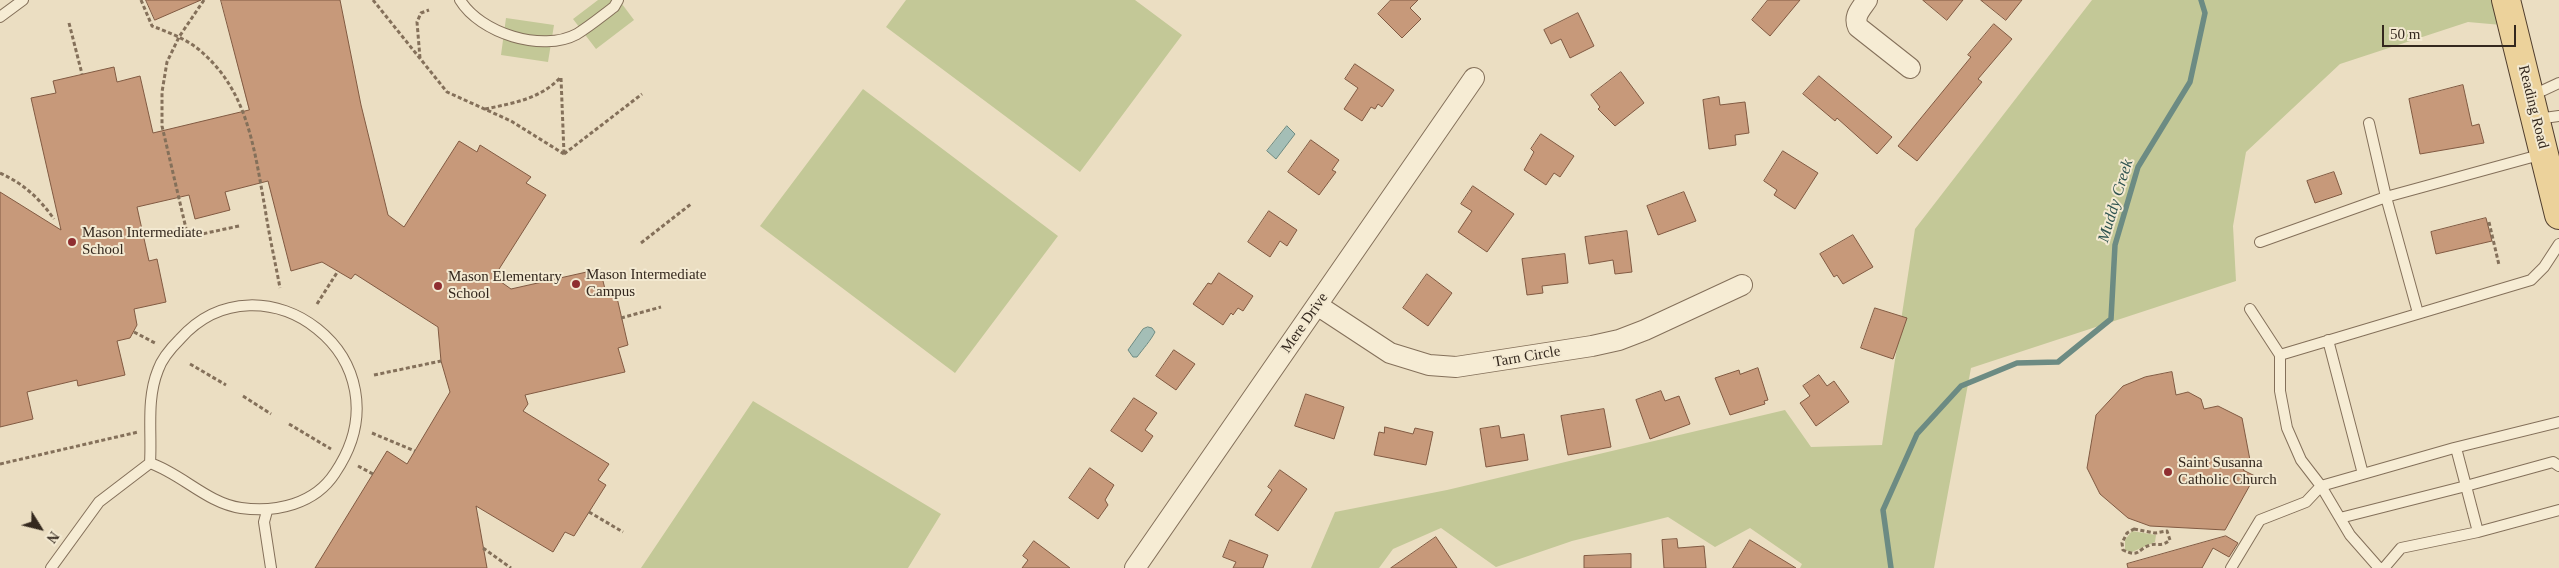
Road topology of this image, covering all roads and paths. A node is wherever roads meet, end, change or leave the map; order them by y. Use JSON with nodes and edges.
{"nodes":[{"id":1,"x":24,"y":0,"type":"edge"},
{"id":2,"x":141,"y":0,"type":"edge"},
{"id":3,"x":204,"y":0,"type":"edge"},
{"id":4,"x":373,"y":0,"type":"edge"},
{"id":5,"x":460,"y":0,"type":"edge"},
{"id":6,"x":618,"y":0,"type":"edge"},
{"id":7,"x":1867,"y":0,"type":"edge"},
{"id":8,"x":2506,"y":0,"type":"edge"},
{"id":9,"x":429,"y":10,"type":"dead end"},
{"id":10,"x":0,"y":17,"type":"edge"},
{"id":11,"x":69,"y":23,"type":"dead end"},
{"id":12,"x":179,"y":37,"type":"junction"},
{"id":13,"x":420,"y":59,"type":"junction"},
{"id":14,"x":1910,"y":68,"type":"dead end"},
{"id":15,"x":82,"y":74,"type":"dead end"},
{"id":16,"x":1474,"y":78,"type":"dead end"},
{"id":17,"x":2559,"y":83,"type":"edge"},
{"id":18,"x":642,"y":94,"type":"dead end"},
{"id":19,"x":485,"y":109,"type":"junction"},
{"id":20,"x":2542,"y":110,"type":"edge"},
{"id":21,"x":2369,"y":123,"type":"dead end"},
{"id":22,"x":564,"y":154,"type":"junction"},
{"id":23,"x":2544,"y":154,"type":"junction"},
{"id":24,"x":0,"y":173,"type":"edge"},
{"id":25,"x":2386,"y":197,"type":"junction"},
{"id":26,"x":692,"y":204,"type":"dead end"},
{"id":27,"x":2558,"y":210,"type":"edge"},
{"id":28,"x":54,"y":219,"type":"dead end"},
{"id":29,"x":2489,"y":222,"type":"dead end"},
{"id":30,"x":239,"y":226,"type":"dead end"},
{"id":31,"x":2260,"y":242,"type":"dead end"},
{"id":32,"x":641,"y":243,"type":"dead end"},
{"id":33,"x":2559,"y":244,"type":"edge"},
{"id":34,"x":2499,"y":265,"type":"dead end"},
{"id":35,"x":338,"y":271,"type":"dead end"},
{"id":36,"x":1742,"y":285,"type":"dead end"},
{"id":37,"x":280,"y":288,"type":"dead end"},
{"id":38,"x":318,"y":304,"type":"dead end"},
{"id":39,"x":1317,"y":305,"type":"junction"},
{"id":40,"x":661,"y":307,"type":"dead end"},
{"id":41,"x":2250,"y":309,"type":"dead end"},
{"id":42,"x":2418,"y":313,"type":"junction"},
{"id":43,"x":621,"y":318,"type":"dead end"},
{"id":44,"x":134,"y":332,"type":"dead end"},
{"id":45,"x":2328,"y":340,"type":"junction"},
{"id":46,"x":155,"y":343,"type":"dead end"},
{"id":47,"x":2280,"y":355,"type":"junction"},
{"id":48,"x":441,"y":360,"type":"dead end"},
{"id":49,"x":190,"y":364,"type":"dead end"},
{"id":50,"x":374,"y":375,"type":"dead end"},
{"id":51,"x":226,"y":385,"type":"dead end"},
{"id":52,"x":243,"y":396,"type":"dead end"},
{"id":53,"x":271,"y":414,"type":"dead end"},
{"id":54,"x":2559,"y":422,"type":"edge"},
{"id":55,"x":289,"y":424,"type":"dead end"},
{"id":56,"x":144,"y":431,"type":"dead end"},
{"id":57,"x":372,"y":433,"type":"dead end"},
{"id":58,"x":325,"y":446,"type":"dead end"},
{"id":59,"x":2456,"y":448,"type":"junction"},
{"id":60,"x":415,"y":451,"type":"dead end"},
{"id":61,"x":0,"y":464,"type":"edge"},
{"id":62,"x":150,"y":464,"type":"junction"},
{"id":63,"x":358,"y":466,"type":"dead end"},
{"id":64,"x":2559,"y":466,"type":"edge"},
{"id":65,"x":373,"y":474,"type":"dead end"},
{"id":66,"x":2363,"y":474,"type":"junction"},
{"id":67,"x":2321,"y":486,"type":"junction"},
{"id":68,"x":2466,"y":486,"type":"junction"},
{"id":69,"x":267,"y":510,"type":"junction"},
{"id":70,"x":2559,"y":510,"type":"edge"},
{"id":71,"x":589,"y":512,"type":"dead end"},
{"id":72,"x":2340,"y":518,"type":"junction"},
{"id":73,"x":623,"y":532,"type":"dead end"},
{"id":74,"x":2167,"y":532,"type":"joint"},
{"id":75,"x":2478,"y":532,"type":"junction"},
{"id":76,"x":483,"y":548,"type":"dead end"},
{"id":77,"x":2380,"y":567,"type":"edge"},
{"id":78,"x":51,"y":568,"type":"edge"},
{"id":79,"x":271,"y":568,"type":"edge"},
{"id":80,"x":511,"y":568,"type":"edge"},
{"id":81,"x":1135,"y":568,"type":"edge"},
{"id":82,"x":2232,"y":568,"type":"edge"},
{"id":83,"x":2366,"y":568,"type":"edge"}],
"edges":[{"from":1,"to":10,"type":"lane"},
{"from":2,"to":12,"type":"path"},
{"from":3,"to":12,"type":"path"},
{"from":4,"to":13,"type":"path"},
{"from":5,"to":6,"type":"lane"},
{"from":7,"to":14,"type":"street"},
{"from":8,"to":20,"type":"main road","name":"Reading Road"},
{"from":9,"to":13,"type":"path"},
{"from":11,"to":15,"type":"path"},
{"from":12,"to":30,"type":"path"},
{"from":12,"to":37,"type":"path"},
{"from":13,"to":19,"type":"path"},
{"from":16,"to":39,"type":"street","name":"Mere Drive"},
{"from":17,"to":20,"type":"lane"},
{"from":18,"to":22,"type":"path"},
{"from":19,"to":22,"type":"path"},
{"from":19,"to":22,"type":"path"},
{"from":20,"to":23,"type":"main road","name":"Reading Road"},
{"from":21,"to":25,"type":"lane"},
{"from":23,"to":25,"type":"lane"},
{"from":23,"to":27,"type":"main road","name":"Reading Road"},
{"from":24,"to":28,"type":"path"},
{"from":25,"to":31,"type":"lane"},
{"from":25,"to":42,"type":"lane"},
{"from":26,"to":32,"type":"path"},
{"from":29,"to":34,"type":"path"},
{"from":33,"to":42,"type":"lane"},
{"from":35,"to":38,"type":"path"},
{"from":36,"to":39,"type":"street","name":"Tarn Circle"},
{"from":39,"to":81,"type":"street","name":"Mere Drive"},
{"from":40,"to":43,"type":"path"},
{"from":41,"to":47,"type":"lane"},
{"from":42,"to":45,"type":"lane"},
{"from":44,"to":46,"type":"path"},
{"from":45,"to":47,"type":"lane"},
{"from":45,"to":66,"type":"lane"},
{"from":47,"to":67,"type":"lane"},
{"from":48,"to":50,"type":"path"},
{"from":49,"to":51,"type":"path"},
{"from":52,"to":53,"type":"path"},
{"from":54,"to":59,"type":"lane"},
{"from":55,"to":58,"type":"path"},
{"from":56,"to":61,"type":"path"},
{"from":57,"to":60,"type":"path"},
{"from":59,"to":66,"type":"lane"},
{"from":59,"to":68,"type":"lane"},
{"from":62,"to":69,"type":"lane"},
{"from":62,"to":69,"type":"lane"},
{"from":62,"to":78,"type":"lane"},
{"from":63,"to":65,"type":"path"},
{"from":64,"to":68,"type":"lane"},
{"from":66,"to":67,"type":"lane"},
{"from":67,"to":72,"type":"lane"},
{"from":67,"to":82,"type":"lane"},
{"from":68,"to":72,"type":"lane"},
{"from":68,"to":75,"type":"lane"},
{"from":69,"to":79,"type":"lane"},
{"from":70,"to":75,"type":"lane"},
{"from":71,"to":73,"type":"path"},
{"from":72,"to":77,"type":"lane"},
{"from":74,"to":74,"type":"path"},
{"from":75,"to":77,"type":"lane"},
{"from":76,"to":80,"type":"path"},
{"from":77,"to":83,"type":"lane"}]}
